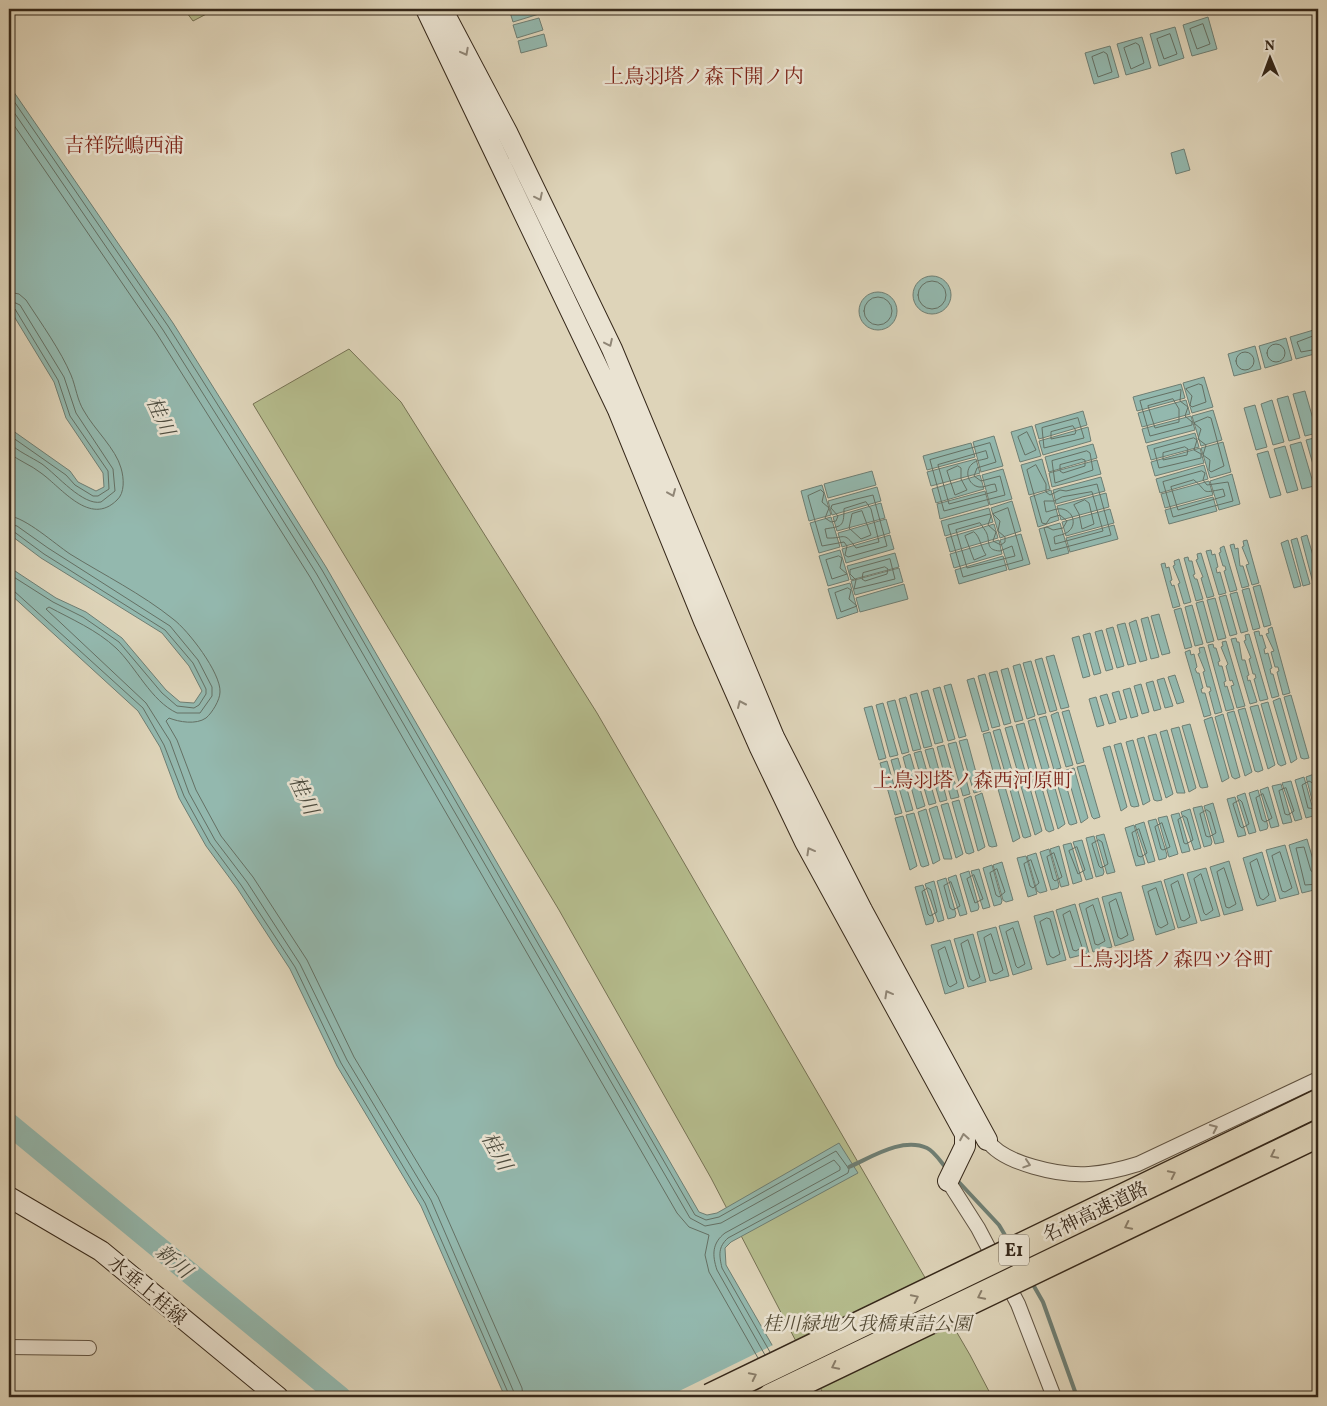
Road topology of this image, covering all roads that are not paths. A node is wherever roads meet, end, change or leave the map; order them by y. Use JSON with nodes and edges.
{"nodes":[{"id":1,"x":426,"y":9,"type":"edge"},
{"id":2,"x":442,"y":9,"type":"edge"},
{"id":3,"x":713,"y":618,"type":"junction"},
{"id":4,"x":1318,"y":1079,"type":"edge"},
{"id":5,"x":1318,"y":1103,"type":"edge"},
{"id":6,"x":1318,"y":1134,"type":"edge"},
{"id":7,"x":987,"y":1140,"type":"joint"},
{"id":8,"x":948,"y":1181,"type":"joint"},
{"id":9,"x":9,"y":1196,"type":"edge"},
{"id":10,"x":9,"y":1347,"type":"edge"},
{"id":11,"x":90,"y":1348,"type":"dead end"},
{"id":12,"x":278,"y":1397,"type":"edge"},
{"id":13,"x":710,"y":1397,"type":"edge"},
{"id":14,"x":771,"y":1397,"type":"edge"},
{"id":15,"x":1054,"y":1397,"type":"edge"}],
"edges":[{"from":1,"to":3,"type":"street"},
{"from":2,"to":3,"type":"street","one_way":true},
{"from":3,"to":7,"type":"street"},
{"from":8,"to":3,"type":"street","one_way":true},
{"from":7,"to":4,"type":"street","one_way":true},
{"from":13,"to":5,"type":"highway","name":"名神高速道路","number":"E1","one_way":true,"bridge":true},
{"from":6,"to":14,"type":"highway","name":"名神高速道路","number":"E1","one_way":true,"bridge":true},
{"from":8,"to":15,"type":"street"},
{"from":9,"to":12,"type":"street","name":"水垂上桂線"},
{"from":10,"to":11,"type":"street"}]}
